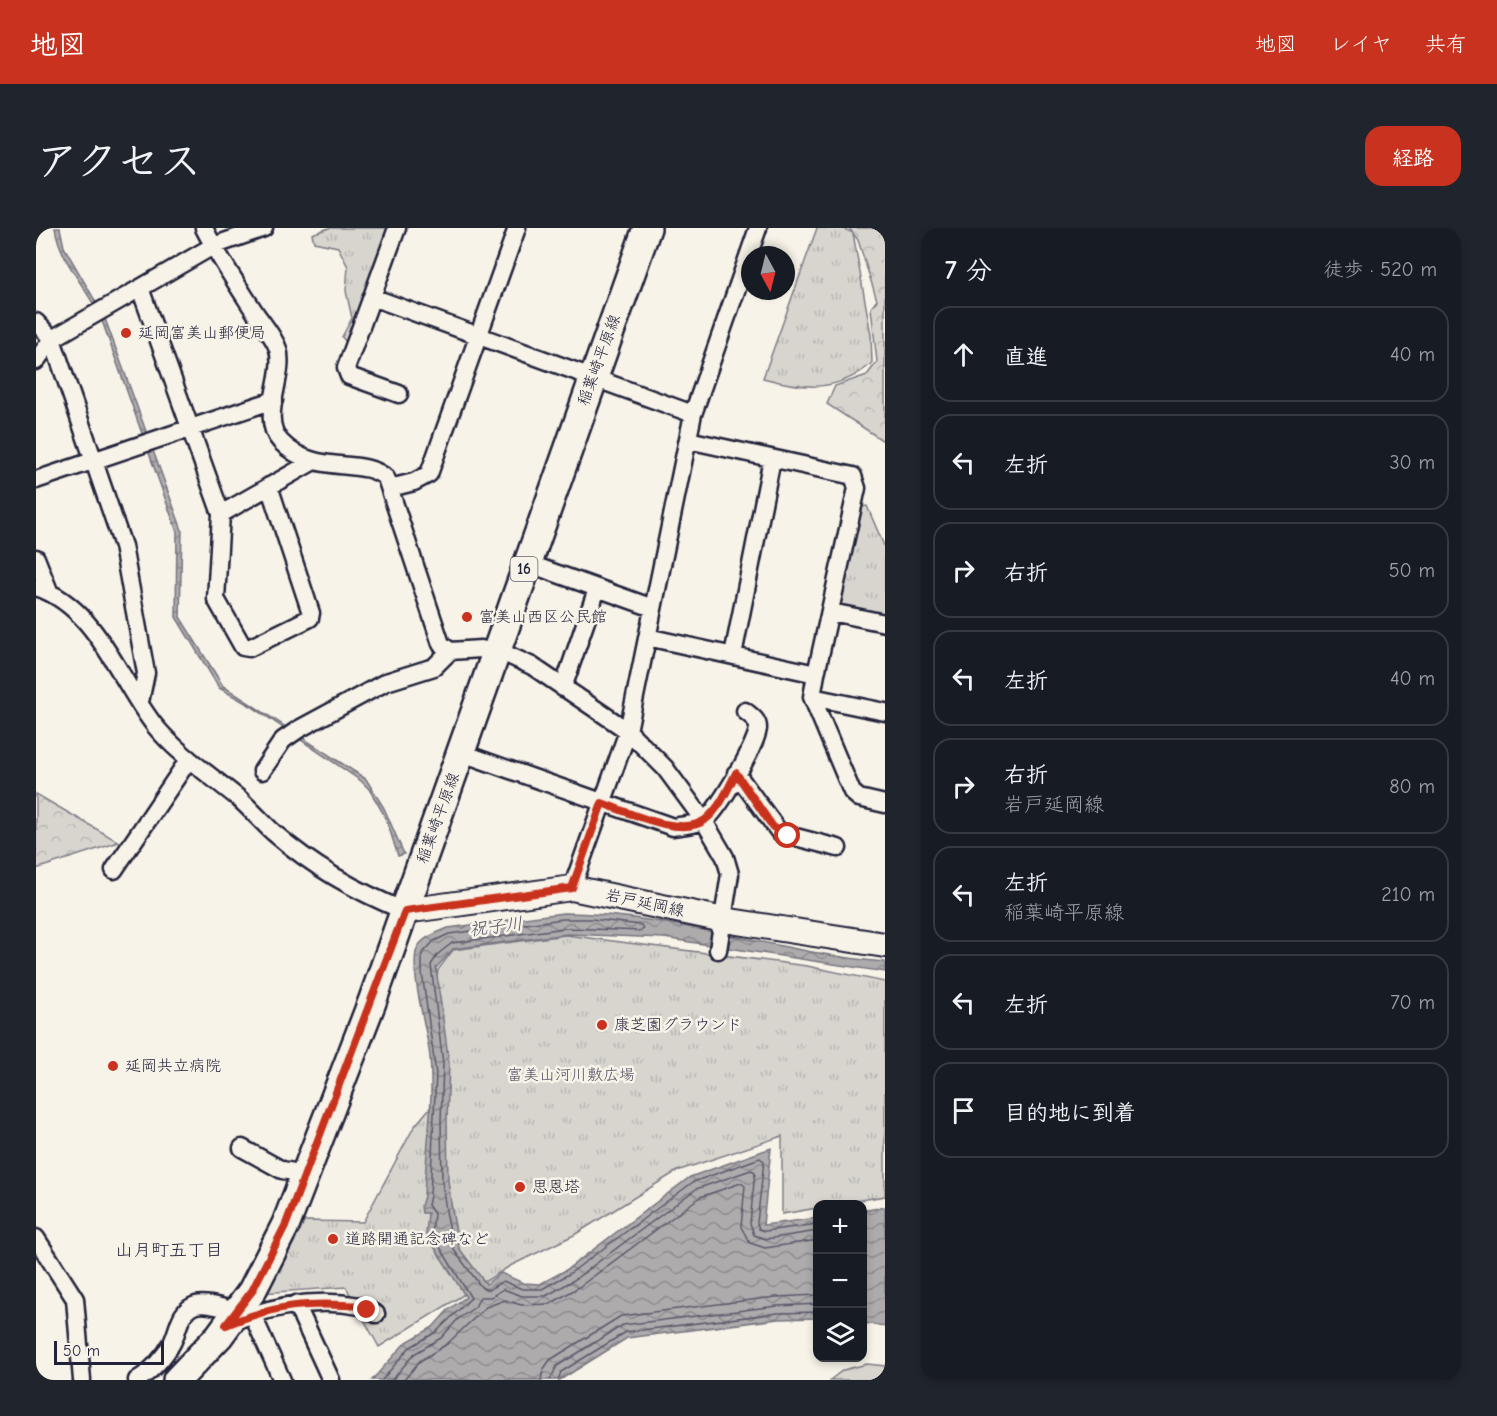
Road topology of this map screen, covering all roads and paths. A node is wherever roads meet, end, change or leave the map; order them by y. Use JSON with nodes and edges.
{"nodes":[{"id":1,"x":204,"y":228,"type":"edge"},
{"id":2,"x":264,"y":228,"type":"edge"},
{"id":3,"x":397,"y":228,"type":"edge"},
{"id":4,"x":517,"y":228,"type":"edge"},
{"id":5,"x":647,"y":228,"type":"edge"},
{"id":6,"x":758,"y":228,"type":"edge"},
{"id":7,"x":213,"y":246,"type":"junction"},
{"id":8,"x":140,"y":288,"type":"junction"},
{"id":9,"x":372,"y":297,"type":"junction"},
{"id":10,"x":36,"y":322,"type":"edge"},
{"id":11,"x":477,"y":335,"type":"junction"},
{"id":12,"x":52,"y":339,"type":"junction"},
{"id":13,"x":36,"y":361,"type":"edge"},
{"id":14,"x":593,"y":376,"type":"junction"},
{"id":15,"x":399,"y":394,"type":"dead end"},
{"id":16,"x":274,"y":400,"type":"junction"},
{"id":17,"x":693,"y":414,"type":"junction"},
{"id":18,"x":192,"y":429,"type":"junction"},
{"id":19,"x":688,"y":440,"type":"junction"},
{"id":20,"x":772,"y":459,"type":"junction"},
{"id":21,"x":93,"y":461,"type":"junction"},
{"id":22,"x":312,"y":462,"type":"junction"},
{"id":23,"x":36,"y":480,"type":"edge"},
{"id":24,"x":269,"y":486,"type":"junction"},
{"id":25,"x":390,"y":488,"type":"junction"},
{"id":26,"x":221,"y":514,"type":"junction"},
{"id":27,"x":36,"y":558,"type":"edge"},
{"id":28,"x":527,"y":562,"type":"junction"},
{"id":29,"x":42,"y":589,"type":"edge"},
{"id":30,"x":597,"y":589,"type":"junction"},
{"id":31,"x":653,"y":608,"type":"junction"},
{"id":32,"x":831,"y":612,"type":"junction"},
{"id":33,"x":885,"y":623,"type":"edge"},
{"id":34,"x":647,"y":637,"type":"junction"},
{"id":35,"x":450,"y":651,"type":"junction"},
{"id":36,"x":495,"y":653,"type":"junction"},
{"id":37,"x":733,"y":655,"type":"junction"},
{"id":38,"x":816,"y":674,"type":"junction"},
{"id":39,"x":563,"y":688,"type":"junction"},
{"id":40,"x":813,"y":697,"type":"junction"},
{"id":41,"x":140,"y":702,"type":"junction"},
{"id":42,"x":745,"y":711,"type":"dead end"},
{"id":43,"x":885,"y":712,"type":"edge"},
{"id":44,"x":628,"y":730,"type":"junction"},
{"id":45,"x":462,"y":753,"type":"junction"},
{"id":46,"x":189,"y":759,"type":"junction"},
{"id":47,"x":262,"y":771,"type":"dead end"},
{"id":48,"x":736,"y":773,"type":"junction"},
{"id":49,"x":602,"y":803,"type":"junction"},
{"id":50,"x":885,"y":804,"type":"edge"},
{"id":51,"x":704,"y":821,"type":"junction"},
{"id":52,"x":838,"y":848,"type":"dead end"},
{"id":53,"x":114,"y":870,"type":"dead end"},
{"id":54,"x":572,"y":888,"type":"junction"},
{"id":55,"x":405,"y":911,"type":"junction"},
{"id":56,"x":724,"y":920,"type":"junction"},
{"id":57,"x":885,"y":945,"type":"edge"},
{"id":58,"x":718,"y":950,"type":"dead end"},
{"id":59,"x":242,"y":1148,"type":"dead end"},
{"id":60,"x":306,"y":1174,"type":"junction"},
{"id":61,"x":36,"y":1238,"type":"edge"},
{"id":62,"x":296,"y":1304,"type":"junction"},
{"id":63,"x":376,"y":1314,"type":"dead end"},
{"id":64,"x":238,"y":1317,"type":"junction"},
{"id":65,"x":82,"y":1380,"type":"edge"},
{"id":66,"x":137,"y":1380,"type":"edge"},
{"id":67,"x":177,"y":1380,"type":"edge"},
{"id":68,"x":282,"y":1380,"type":"edge"},
{"id":69,"x":331,"y":1380,"type":"edge"}],
"edges":[{"from":1,"to":7,"type":"street"},
{"from":2,"to":7,"type":"street"},
{"from":3,"to":9,"type":"street"},
{"from":4,"to":11,"type":"street"},
{"from":5,"to":14,"type":"main road","name":"稲葉崎平原線","number":"16"},
{"from":6,"to":17,"type":"street"},
{"from":7,"to":8,"type":"street"},
{"from":7,"to":16,"type":"street"},
{"from":8,"to":12,"type":"street"},
{"from":8,"to":18,"type":"street"},
{"from":9,"to":11,"type":"street"},
{"from":9,"to":15,"type":"street"},
{"from":10,"to":12,"type":"street"},
{"from":11,"to":14,"type":"street"},
{"from":11,"to":25,"type":"street"},
{"from":12,"to":13,"type":"street"},
{"from":12,"to":21,"type":"street"},
{"from":14,"to":17,"type":"street"},
{"from":14,"to":28,"type":"main road","name":"稲葉崎平原線","number":"16"},
{"from":16,"to":18,"type":"street"},
{"from":16,"to":22,"type":"street"},
{"from":17,"to":19,"type":"street"},
{"from":18,"to":21,"type":"street"},
{"from":18,"to":26,"type":"street"},
{"from":19,"to":20,"type":"street"},
{"from":19,"to":31,"type":"street"},
{"from":20,"to":32,"type":"street"},
{"from":20,"to":37,"type":"street"},
{"from":21,"to":23,"type":"street"},
{"from":21,"to":41,"type":"street"},
{"from":22,"to":24,"type":"street"},
{"from":22,"to":25,"type":"street"},
{"from":24,"to":26,"type":"street"},
{"from":24,"to":26,"type":"street"},
{"from":25,"to":35,"type":"street"},
{"from":27,"to":29,"type":"street"},
{"from":28,"to":30,"type":"street"},
{"from":28,"to":36,"type":"main road","name":"稲葉崎平原線","number":"16"},
{"from":29,"to":41,"type":"street"},
{"from":30,"to":31,"type":"street"},
{"from":30,"to":39,"type":"street"},
{"from":31,"to":34,"type":"street"},
{"from":32,"to":33,"type":"street"},
{"from":32,"to":38,"type":"street"},
{"from":34,"to":37,"type":"street"},
{"from":34,"to":44,"type":"street"},
{"from":35,"to":36,"type":"street"},
{"from":35,"to":47,"type":"street"},
{"from":36,"to":39,"type":"street"},
{"from":36,"to":45,"type":"main road","name":"稲葉崎平原線","number":"16"},
{"from":37,"to":38,"type":"street"},
{"from":38,"to":40,"type":"street"},
{"from":39,"to":44,"type":"street"},
{"from":40,"to":43,"type":"street"},
{"from":40,"to":50,"type":"street"},
{"from":41,"to":46,"type":"street"},
{"from":42,"to":48,"type":"street"},
{"from":44,"to":49,"type":"street"},
{"from":44,"to":51,"type":"street"},
{"from":45,"to":49,"type":"street"},
{"from":45,"to":55,"type":"main road","name":"稲葉崎平原線","number":"16"},
{"from":46,"to":53,"type":"street"},
{"from":46,"to":55,"type":"street"},
{"from":48,"to":51,"type":"street"},
{"from":48,"to":52,"type":"street"},
{"from":49,"to":51,"type":"street"},
{"from":49,"to":54,"type":"street"},
{"from":51,"to":56,"type":"street"},
{"from":54,"to":55,"type":"main road","name":"岩戸延岡線"},
{"from":54,"to":56,"type":"main road","name":"岩戸延岡線"},
{"from":55,"to":60,"type":"main road","name":"稲葉崎平原線","number":"16"},
{"from":56,"to":57,"type":"main road","name":"岩戸延岡線"},
{"from":56,"to":58,"type":"street"},
{"from":59,"to":60,"type":"street"},
{"from":60,"to":64,"type":"main road","name":"稲葉崎平原線","number":"16"},
{"from":61,"to":65,"type":"street"},
{"from":62,"to":63,"type":"street"},
{"from":62,"to":64,"type":"street"},
{"from":62,"to":69,"type":"street"},
{"from":64,"to":66,"type":"street"},
{"from":64,"to":67,"type":"main road","name":"稲葉崎平原線","number":"16"},
{"from":64,"to":68,"type":"street"}]}
